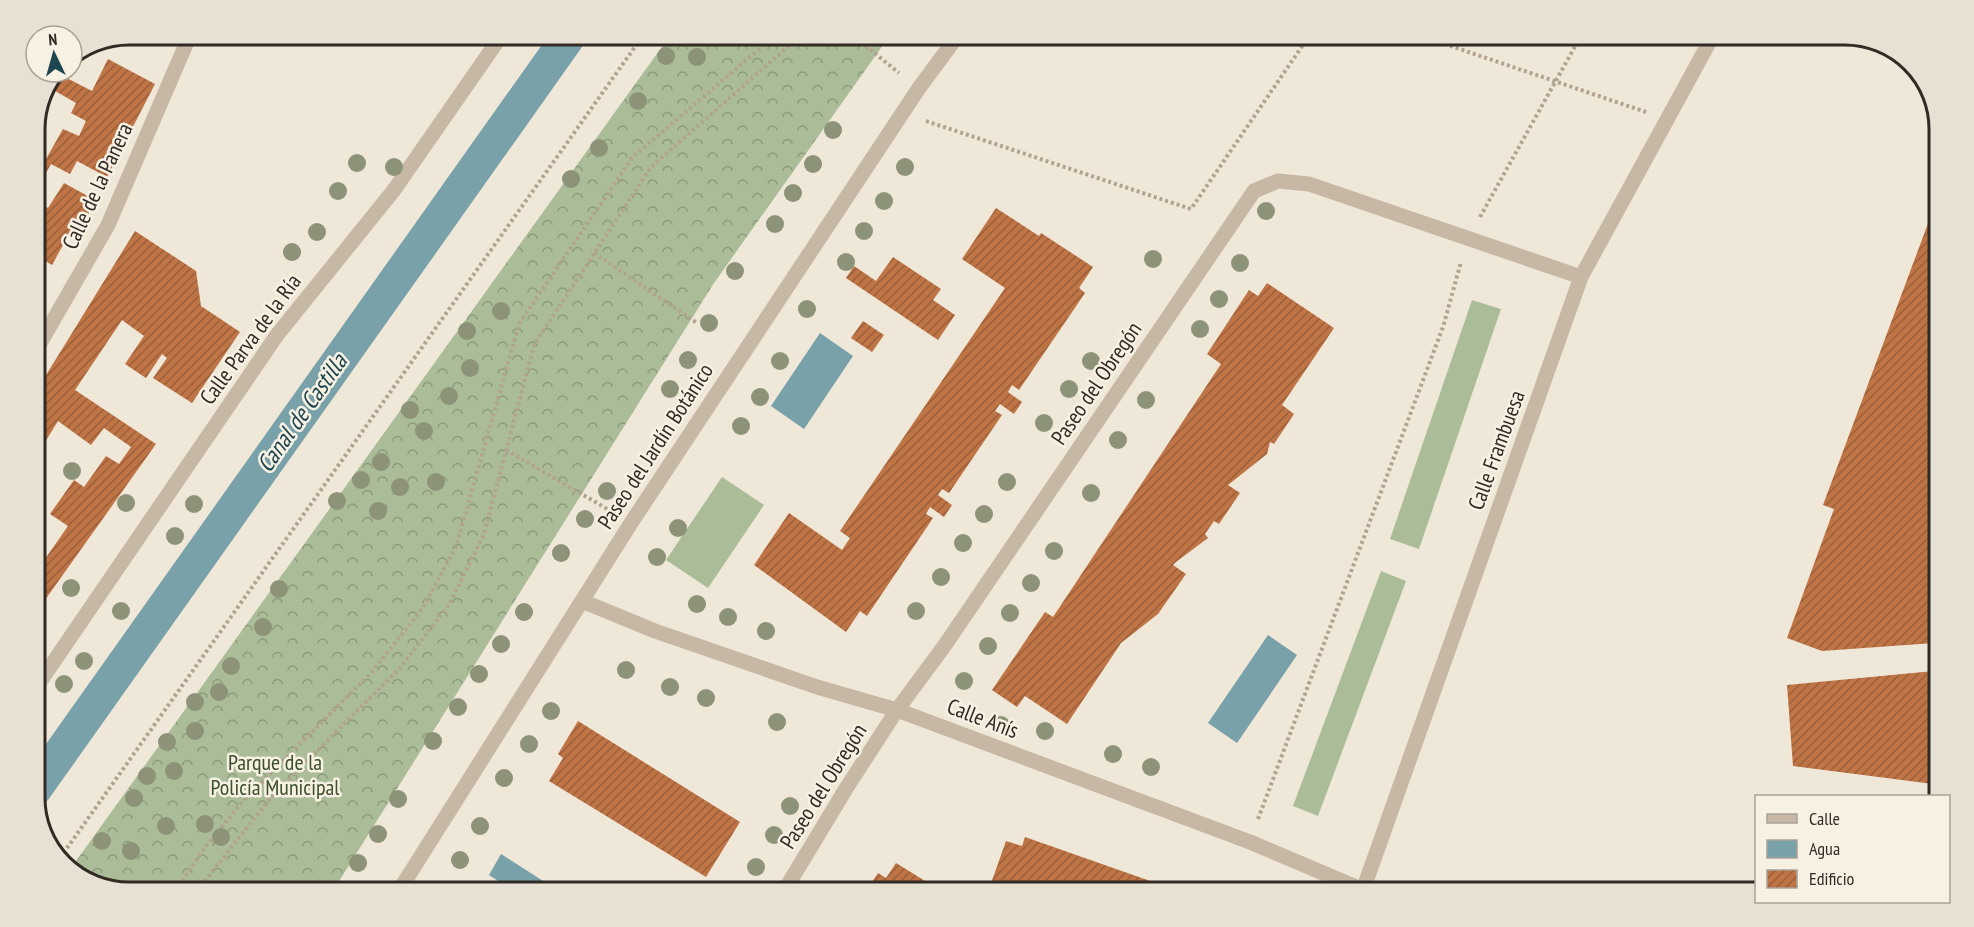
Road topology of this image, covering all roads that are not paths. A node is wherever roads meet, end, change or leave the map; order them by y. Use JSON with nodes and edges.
{"nodes":[{"id":1,"x":186,"y":45,"type":"edge"},
{"id":2,"x":495,"y":45,"type":"edge"},
{"id":3,"x":951,"y":45,"type":"edge"},
{"id":4,"x":1708,"y":45,"type":"edge"},
{"id":5,"x":1581,"y":277,"type":"junction"},
{"id":6,"x":45,"y":335,"type":"edge"},
{"id":7,"x":582,"y":602,"type":"junction"},
{"id":8,"x":45,"y":665,"type":"edge"},
{"id":9,"x":897,"y":710,"type":"junction"},
{"id":10,"x":405,"y":882,"type":"edge"},
{"id":11,"x":790,"y":882,"type":"edge"},
{"id":12,"x":1342,"y":882,"type":"edge"},
{"id":13,"x":1366,"y":882,"type":"edge"}],
"edges":[{"from":1,"to":6,"type":"street","name":"Calle de la Panera"},
{"from":2,"to":8,"type":"street","name":"Calle Parva de la Ría"},
{"from":3,"to":7,"type":"street","name":"Paseo del Jardín Botánico"},
{"from":4,"to":5,"type":"street","name":"Calle Frambuesa"},
{"from":5,"to":9,"type":"street","name":"Paseo del Obregón"},
{"from":5,"to":13,"type":"street","name":"Calle Frambuesa"},
{"from":7,"to":9,"type":"street","name":"Calle Anís"},
{"from":7,"to":10,"type":"street","name":"Paseo del Jardín Botánico"},
{"from":9,"to":11,"type":"street","name":"Paseo del Obregón"},
{"from":9,"to":12,"type":"street","name":"Calle Anís"}]}
